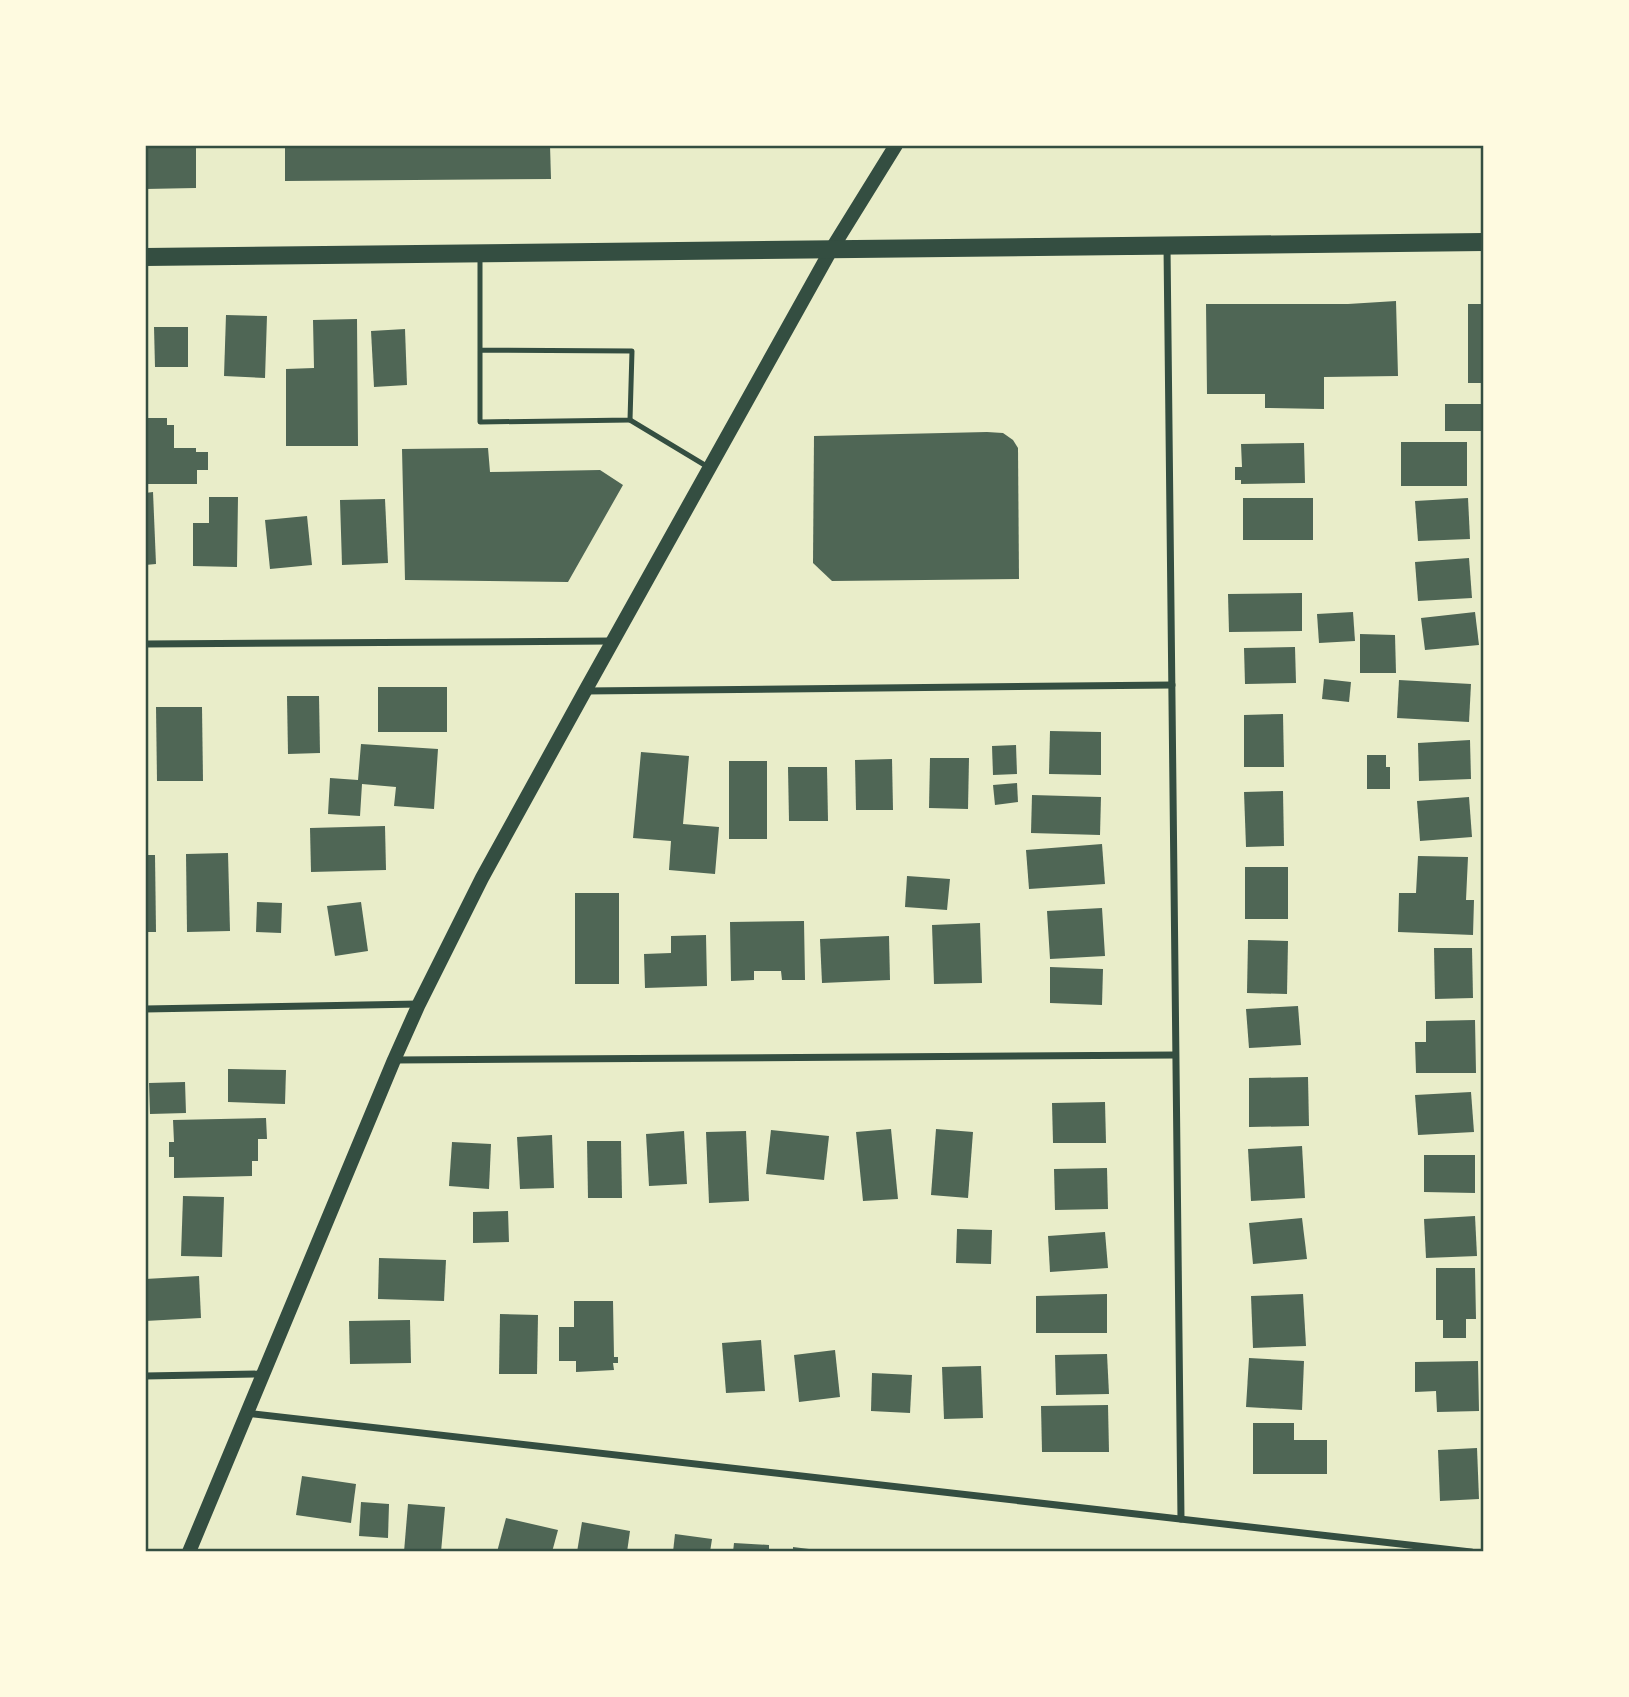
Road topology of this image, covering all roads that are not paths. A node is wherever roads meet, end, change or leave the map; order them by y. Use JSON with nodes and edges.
{"nodes":[{"id":1,"x":896,"y":145,"type":"edge"},
{"id":2,"x":1484,"y":242,"type":"edge"},
{"id":3,"x":1167,"y":245,"type":"junction"},
{"id":4,"x":831,"y":250,"type":"junction"},
{"id":5,"x":480,"y":253,"type":"junction"},
{"id":6,"x":145,"y":257,"type":"edge"},
{"id":7,"x":480,"y":350,"type":"junction"},
{"id":8,"x":630,"y":420,"type":"junction"},
{"id":9,"x":709,"y":468,"type":"junction"},
{"id":10,"x":613,"y":641,"type":"junction"},
{"id":11,"x":145,"y":644,"type":"edge"},
{"id":12,"x":1172,"y":685,"type":"junction"},
{"id":13,"x":585,"y":691,"type":"junction"},
{"id":14,"x":419,"y":1004,"type":"junction"},
{"id":15,"x":145,"y":1009,"type":"edge"},
{"id":16,"x":1175,"y":1055,"type":"junction"},
{"id":17,"x":394,"y":1060,"type":"junction"},
{"id":18,"x":262,"y":1374,"type":"junction"},
{"id":19,"x":145,"y":1376,"type":"edge"},
{"id":20,"x":245,"y":1413,"type":"junction"},
{"id":21,"x":1181,"y":1519,"type":"junction"},
{"id":22,"x":189,"y":1552,"type":"edge"},
{"id":23,"x":1471,"y":1552,"type":"edge"}],
"edges":[{"from":1,"to":4,"type":"main road"},
{"from":2,"to":3,"type":"main road"},
{"from":3,"to":4,"type":"main road"},
{"from":3,"to":12,"type":"street"},
{"from":4,"to":5,"type":"main road"},
{"from":4,"to":9,"type":"main road"},
{"from":5,"to":6,"type":"main road"},
{"from":5,"to":7,"type":"lane"},
{"from":7,"to":8,"type":"lane"},
{"from":7,"to":8,"type":"lane"},
{"from":8,"to":9,"type":"lane"},
{"from":9,"to":10,"type":"main road"},
{"from":10,"to":11,"type":"street"},
{"from":10,"to":13,"type":"main road"},
{"from":12,"to":13,"type":"street"},
{"from":12,"to":16,"type":"street"},
{"from":13,"to":14,"type":"main road"},
{"from":14,"to":15,"type":"street"},
{"from":14,"to":17,"type":"main road"},
{"from":16,"to":17,"type":"street"},
{"from":16,"to":21,"type":"street"},
{"from":17,"to":18,"type":"main road"},
{"from":18,"to":19,"type":"street"},
{"from":18,"to":20,"type":"main road"},
{"from":20,"to":21,"type":"street"},
{"from":20,"to":22,"type":"main road"},
{"from":21,"to":23,"type":"street"}]}
